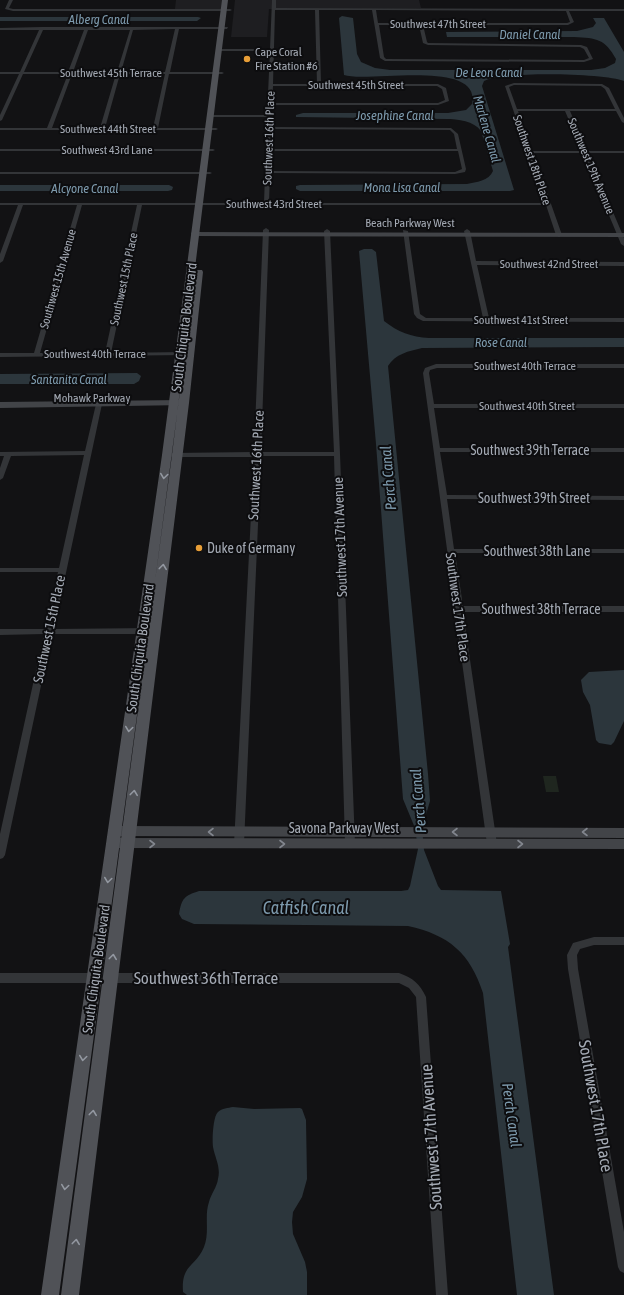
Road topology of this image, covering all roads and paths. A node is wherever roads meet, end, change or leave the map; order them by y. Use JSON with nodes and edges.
{"nodes":[{"id":1,"x":11,"y":0,"type":"edge"},
{"id":2,"x":225,"y":0,"type":"edge"},
{"id":3,"x":231,"y":0,"type":"edge"},
{"id":4,"x":274,"y":0,"type":"edge"},
{"id":5,"x":273,"y":9,"type":"junction"},
{"id":6,"x":317,"y":9,"type":"junction"},
{"id":7,"x":374,"y":9,"type":"junction"},
{"id":8,"x":227,"y":10,"type":"junction"},
{"id":9,"x":567,"y":10,"type":"junction"},
{"id":10,"x":623,"y":10,"type":"edge"},
{"id":11,"x":624,"y":14,"type":"edge"},
{"id":12,"x":376,"y":24,"type":"junction"},
{"id":13,"x":421,"y":24,"type":"junction"},
{"id":14,"x":42,"y":28,"type":"junction"},
{"id":15,"x":87,"y":28,"type":"junction"},
{"id":16,"x":132,"y":28,"type":"junction"},
{"id":17,"x":177,"y":28,"type":"junction"},
{"id":18,"x":224,"y":28,"type":"junction"},
{"id":19,"x":0,"y":29,"type":"edge"},
{"id":20,"x":222,"y":50,"type":"junction"},
{"id":21,"x":272,"y":50,"type":"junction"},
{"id":22,"x":0,"y":73,"type":"edge"},
{"id":23,"x":21,"y":73,"type":"junction"},
{"id":24,"x":70,"y":73,"type":"junction"},
{"id":25,"x":118,"y":73,"type":"junction"},
{"id":26,"x":167,"y":73,"type":"junction"},
{"id":27,"x":219,"y":73,"type":"junction"},
{"id":28,"x":270,"y":85,"type":"junction"},
{"id":29,"x":319,"y":85,"type":"junction"},
{"id":30,"x":270,"y":104,"type":"junction"},
{"id":31,"x":515,"y":110,"type":"junction"},
{"id":32,"x":567,"y":110,"type":"junction"},
{"id":33,"x":618,"y":110,"type":"junction"},
{"id":34,"x":214,"y":116,"type":"junction"},
{"id":35,"x":269,"y":116,"type":"junction"},
{"id":36,"x":0,"y":120,"type":"edge"},
{"id":37,"x":624,"y":122,"type":"edge"},
{"id":38,"x":269,"y":128,"type":"junction"},
{"id":39,"x":0,"y":129,"type":"edge"},
{"id":40,"x":49,"y":129,"type":"junction"},
{"id":41,"x":102,"y":129,"type":"junction"},
{"id":42,"x":155,"y":129,"type":"junction"},
{"id":43,"x":212,"y":129,"type":"junction"},
{"id":44,"x":0,"y":150,"type":"edge"},
{"id":45,"x":209,"y":150,"type":"junction"},
{"id":46,"x":268,"y":150,"type":"junction"},
{"id":47,"x":460,"y":150,"type":"junction"},
{"id":48,"x":530,"y":152,"type":"junction"},
{"id":49,"x":585,"y":152,"type":"junction"},
{"id":50,"x":624,"y":152,"type":"edge"},
{"id":51,"x":268,"y":172,"type":"junction"},
{"id":52,"x":0,"y":173,"type":"edge"},
{"id":53,"x":207,"y":173,"type":"junction"},
{"id":54,"x":0,"y":204,"type":"edge"},
{"id":55,"x":21,"y":204,"type":"junction"},
{"id":56,"x":80,"y":204,"type":"junction"},
{"id":57,"x":140,"y":204,"type":"junction"},
{"id":58,"x":266,"y":204,"type":"junction"},
{"id":59,"x":548,"y":204,"type":"junction"},
{"id":60,"x":204,"y":206,"type":"junction"},
{"id":61,"x":201,"y":231,"type":"junction"},
{"id":62,"x":266,"y":232,"type":"junction"},
{"id":63,"x":327,"y":232,"type":"junction"},
{"id":64,"x":405,"y":233,"type":"junction"},
{"id":65,"x":467,"y":233,"type":"junction"},
{"id":66,"x":558,"y":233,"type":"junction"},
{"id":67,"x":622,"y":233,"type":"edge"},
{"id":68,"x":624,"y":244,"type":"edge"},
{"id":69,"x":0,"y":262,"type":"edge"},
{"id":70,"x":473,"y":264,"type":"junction"},
{"id":71,"x":624,"y":264,"type":"edge"},
{"id":72,"x":486,"y":320,"type":"junction"},
{"id":73,"x":624,"y":320,"type":"edge"},
{"id":74,"x":108,"y":354,"type":"junction"},
{"id":75,"x":180,"y":354,"type":"junction"},
{"id":76,"x":190,"y":354,"type":"junction"},
{"id":77,"x":0,"y":355,"type":"edge"},
{"id":78,"x":36,"y":355,"type":"junction"},
{"id":79,"x":624,"y":366,"type":"edge"},
{"id":80,"x":427,"y":369,"type":"joint"},
{"id":81,"x":0,"y":405,"type":"edge"},
{"id":82,"x":179,"y":406,"type":"junction"},
{"id":83,"x":430,"y":406,"type":"junction"},
{"id":84,"x":624,"y":406,"type":"edge"},
{"id":85,"x":98,"y":407,"type":"junction"},
{"id":86,"x":0,"y":410,"type":"edge"},
{"id":87,"x":436,"y":450,"type":"junction"},
{"id":88,"x":624,"y":450,"type":"edge"},
{"id":89,"x":87,"y":453,"type":"junction"},
{"id":90,"x":0,"y":454,"type":"edge"},
{"id":91,"x":8,"y":454,"type":"junction"},
{"id":92,"x":337,"y":454,"type":"junction"},
{"id":93,"x":172,"y":455,"type":"junction"},
{"id":94,"x":257,"y":455,"type":"junction"},
{"id":95,"x":0,"y":478,"type":"edge"},
{"id":96,"x":443,"y":498,"type":"junction"},
{"id":97,"x":624,"y":498,"type":"edge"},
{"id":98,"x":450,"y":551,"type":"junction"},
{"id":99,"x":624,"y":551,"type":"edge"},
{"id":100,"x":0,"y":570,"type":"edge"},
{"id":101,"x":62,"y":570,"type":"junction"},
{"id":102,"x":458,"y":609,"type":"junction"},
{"id":103,"x":624,"y":610,"type":"edge"},
{"id":104,"x":148,"y":631,"type":"junction"},
{"id":105,"x":0,"y":632,"type":"edge"},
{"id":106,"x":48,"y":632,"type":"junction"},
{"id":107,"x":624,"y":833,"type":"edge"},
{"id":108,"x":121,"y":837,"type":"junction"},
{"id":109,"x":239,"y":838,"type":"junction"},
{"id":110,"x":350,"y":838,"type":"junction"},
{"id":111,"x":491,"y":838,"type":"junction"},
{"id":112,"x":624,"y":844,"type":"edge"},
{"id":113,"x":0,"y":855,"type":"edge"},
{"id":114,"x":624,"y":941,"type":"edge"},
{"id":115,"x":0,"y":978,"type":"edge"},
{"id":116,"x":102,"y":978,"type":"junction"},
{"id":117,"x":411,"y":982,"type":"joint"},
{"id":118,"x":624,"y":1267,"type":"edge"},
{"id":119,"x":54,"y":1268,"type":"junction"},
{"id":120,"x":73,"y":1268,"type":"junction"},
{"id":121,"x":50,"y":1295,"type":"edge"},
{"id":122,"x":70,"y":1295,"type":"edge"},
{"id":123,"x":442,"y":1295,"type":"edge"}],
"edges":[{"from":1,"to":8,"type":"street"},
{"from":2,"to":8,"type":"main road","name":"South Chiquita Boulevard"},
{"from":3,"to":8,"type":"main road","name":"South Chiquita Boulevard"},
{"from":4,"to":5,"type":"street","name":"Southwest 16th Place"},
{"from":5,"to":6,"type":"street"},
{"from":5,"to":21,"type":"street","name":"Southwest 16th Place"},
{"from":6,"to":7,"type":"street"},
{"from":6,"to":29,"type":"street"},
{"from":7,"to":9,"type":"street"},
{"from":7,"to":12,"type":"street"},
{"from":8,"to":18,"type":"main road","name":"South Chiquita Boulevard"},
{"from":9,"to":10,"type":"street"},
{"from":9,"to":13,"type":"street","name":"Southwest 47th Street"},
{"from":10,"to":11,"type":"street"},
{"from":12,"to":13,"type":"street","name":"Southwest 47th Street"},
{"from":12,"to":13,"type":"street"},
{"from":14,"to":15,"type":"street"},
{"from":14,"to":19,"type":"street"},
{"from":14,"to":23,"type":"street"},
{"from":15,"to":16,"type":"street"},
{"from":15,"to":24,"type":"street"},
{"from":16,"to":17,"type":"street"},
{"from":16,"to":25,"type":"street"},
{"from":17,"to":18,"type":"street"},
{"from":17,"to":26,"type":"street"},
{"from":18,"to":20,"type":"main road","name":"South Chiquita Boulevard"},
{"from":20,"to":21,"type":"street"},
{"from":20,"to":27,"type":"main road","name":"South Chiquita Boulevard"},
{"from":21,"to":28,"type":"street","name":"Southwest 16th Place"},
{"from":22,"to":23,"type":"street","name":"Southwest 45th Terrace"},
{"from":23,"to":24,"type":"street","name":"Southwest 45th Terrace"},
{"from":23,"to":36,"type":"street"},
{"from":24,"to":25,"type":"street","name":"Southwest 45th Terrace"},
{"from":24,"to":40,"type":"street"},
{"from":25,"to":26,"type":"street","name":"Southwest 45th Terrace"},
{"from":25,"to":41,"type":"street"},
{"from":26,"to":27,"type":"street","name":"Southwest 45th Terrace"},
{"from":26,"to":42,"type":"street"},
{"from":27,"to":34,"type":"main road","name":"South Chiquita Boulevard"},
{"from":28,"to":29,"type":"street","name":"Southwest 45th Street"},
{"from":28,"to":30,"type":"street","name":"Southwest 16th Place"},
{"from":29,"to":30,"type":"street","name":"Southwest 45th Street"},
{"from":30,"to":35,"type":"street","name":"Southwest 16th Place"},
{"from":31,"to":32,"type":"street"},
{"from":31,"to":33,"type":"street","name":"Southwest 18th Place"},
{"from":31,"to":48,"type":"street","name":"Southwest 18th Place"},
{"from":32,"to":33,"type":"street"},
{"from":32,"to":49,"type":"street","name":"Southwest 19th Avenue"},
{"from":33,"to":37,"type":"street"},
{"from":34,"to":35,"type":"street"},
{"from":34,"to":43,"type":"main road","name":"South Chiquita Boulevard"},
{"from":35,"to":38,"type":"street","name":"Southwest 16th Place"},
{"from":38,"to":46,"type":"street","name":"Southwest 16th Place"},
{"from":38,"to":47,"type":"street"},
{"from":39,"to":40,"type":"street","name":"Southwest 44th Street"},
{"from":40,"to":41,"type":"street","name":"Southwest 44th Street"},
{"from":41,"to":42,"type":"street","name":"Southwest 44th Street"},
{"from":42,"to":43,"type":"street","name":"Southwest 44th Street"},
{"from":43,"to":45,"type":"main road","name":"South Chiquita Boulevard"},
{"from":44,"to":45,"type":"street","name":"Southwest 43rd Lane"},
{"from":45,"to":53,"type":"main road","name":"South Chiquita Boulevard"},
{"from":46,"to":47,"type":"street"},
{"from":46,"to":51,"type":"street","name":"Southwest 16th Place"},
{"from":47,"to":51,"type":"street"},
{"from":48,"to":49,"type":"street"},
{"from":48,"to":59,"type":"street","name":"Southwest 18th Place"},
{"from":49,"to":50,"type":"street"},
{"from":49,"to":67,"type":"street","name":"Southwest 19th Avenue"},
{"from":51,"to":58,"type":"street","name":"Southwest 16th Place"},
{"from":52,"to":53,"type":"street"},
{"from":53,"to":60,"type":"main road","name":"South Chiquita Boulevard"},
{"from":54,"to":55,"type":"street","name":"Southwest 43rd Street"},
{"from":55,"to":56,"type":"street","name":"Southwest 43rd Street"},
{"from":55,"to":69,"type":"street"},
{"from":56,"to":57,"type":"street","name":"Southwest 43rd Street"},
{"from":56,"to":78,"type":"street","name":"Southwest 15th Avenue"},
{"from":57,"to":60,"type":"street","name":"Southwest 43rd Street"},
{"from":57,"to":74,"type":"street","name":"Southwest 15th Place"},
{"from":58,"to":59,"type":"street","name":"Southwest 43rd Street"},
{"from":58,"to":60,"type":"street","name":"Southwest 43rd Street"},
{"from":59,"to":66,"type":"street","name":"Southwest 18th Place"},
{"from":60,"to":61,"type":"main road","name":"South Chiquita Boulevard"},
{"from":61,"to":62,"type":"street","name":"Beach Parkway West"},
{"from":61,"to":75,"type":"main road","name":"South Chiquita Boulevard"},
{"from":61,"to":76,"type":"main road","name":"South Chiquita Boulevard"},
{"from":62,"to":63,"type":"street","name":"Beach Parkway West"},
{"from":62,"to":94,"type":"street","name":"Southwest 16th Place"},
{"from":63,"to":64,"type":"street","name":"Beach Parkway West"},
{"from":63,"to":92,"type":"street","name":"Southwest 17th Avenue"},
{"from":64,"to":65,"type":"street","name":"Beach Parkway West"},
{"from":64,"to":72,"type":"street","name":"Southwest 41st Street"},
{"from":65,"to":66,"type":"street","name":"Beach Parkway West"},
{"from":65,"to":70,"type":"street"},
{"from":66,"to":67,"type":"street","name":"Beach Parkway West"},
{"from":67,"to":68,"type":"street","name":"Southwest 19th Avenue"},
{"from":70,"to":71,"type":"street","name":"Southwest 42nd Street"},
{"from":70,"to":72,"type":"street"},
{"from":72,"to":73,"type":"street","name":"Southwest 41st Street"},
{"from":74,"to":75,"type":"street","name":"Southwest 40th Terrace"},
{"from":74,"to":78,"type":"street","name":"Southwest 40th Terrace"},
{"from":75,"to":76,"type":"street","name":"Southwest 40th Terrace"},
{"from":75,"to":82,"type":"main road","name":"South Chiquita Boulevard"},
{"from":76,"to":82,"type":"main road","name":"South Chiquita Boulevard"},
{"from":77,"to":78,"type":"street","name":"Southwest 40th Terrace"},
{"from":79,"to":80,"type":"street","name":"Southwest 40th Terrace"},
{"from":80,"to":83,"type":"street","name":"Southwest 17th Place"},
{"from":81,"to":85,"type":"street","name":"Mohawk Parkway"},
{"from":82,"to":85,"type":"street","name":"Mohawk Parkway"},
{"from":82,"to":93,"type":"main road","name":"South Chiquita Boulevard"},
{"from":83,"to":84,"type":"street","name":"Southwest 40th Street"},
{"from":83,"to":87,"type":"street","name":"Southwest 17th Place"},
{"from":85,"to":86,"type":"street","name":"Mohawk Parkway"},
{"from":85,"to":89,"type":"street","name":"Southwest 15th Place"},
{"from":87,"to":88,"type":"street","name":"Southwest 39th Terrace"},
{"from":87,"to":96,"type":"street","name":"Southwest 17th Place"},
{"from":89,"to":91,"type":"street"},
{"from":89,"to":101,"type":"street","name":"Southwest 15th Place"},
{"from":90,"to":91,"type":"street"},
{"from":91,"to":95,"type":"street"},
{"from":92,"to":94,"type":"street"},
{"from":92,"to":110,"type":"street","name":"Southwest 17th Avenue"},
{"from":93,"to":94,"type":"street"},
{"from":93,"to":104,"type":"main road","name":"South Chiquita Boulevard"},
{"from":94,"to":109,"type":"street","name":"Southwest 16th Place"},
{"from":96,"to":97,"type":"street","name":"Southwest 39th Street"},
{"from":96,"to":98,"type":"street","name":"Southwest 17th Place"},
{"from":98,"to":99,"type":"street","name":"Southwest 38th Lane"},
{"from":98,"to":102,"type":"street","name":"Southwest 17th Place"},
{"from":100,"to":101,"type":"street"},
{"from":101,"to":106,"type":"street","name":"Southwest 15th Place"},
{"from":102,"to":103,"type":"street","name":"Southwest 38th Terrace"},
{"from":102,"to":111,"type":"street","name":"Southwest 17th Place"},
{"from":104,"to":106,"type":"street"},
{"from":104,"to":108,"type":"main road","name":"South Chiquita Boulevard"},
{"from":105,"to":106,"type":"street"},
{"from":106,"to":113,"type":"street","name":"Southwest 15th Place"},
{"from":107,"to":111,"type":"street","name":"Savona Parkway West","one_way":true},
{"from":108,"to":109,"type":"street","name":"Savona Parkway West"},
{"from":108,"to":116,"type":"main road","name":"South Chiquita Boulevard"},
{"from":109,"to":110,"type":"street","name":"Savona Parkway West"},
{"from":110,"to":111,"type":"street","name":"Savona Parkway West"},
{"from":111,"to":112,"type":"street","name":"Savona Parkway West","one_way":true},
{"from":114,"to":118,"type":"street","name":"Southwest 17th Place"},
{"from":115,"to":116,"type":"street","name":"Southwest 36th Terrace"},
{"from":116,"to":117,"type":"street","name":"Southwest 36th Terrace"},
{"from":116,"to":119,"type":"main road","name":"South Chiquita Boulevard","one_way":true},
{"from":120,"to":116,"type":"main road","name":"South Chiquita Boulevard","one_way":true},
{"from":117,"to":123,"type":"street","name":"Southwest 17th Avenue"},
{"from":119,"to":120,"type":"street"},
{"from":119,"to":121,"type":"main road","name":"South Chiquita Boulevard"},
{"from":120,"to":122,"type":"main road","name":"South Chiquita Boulevard"}]}
